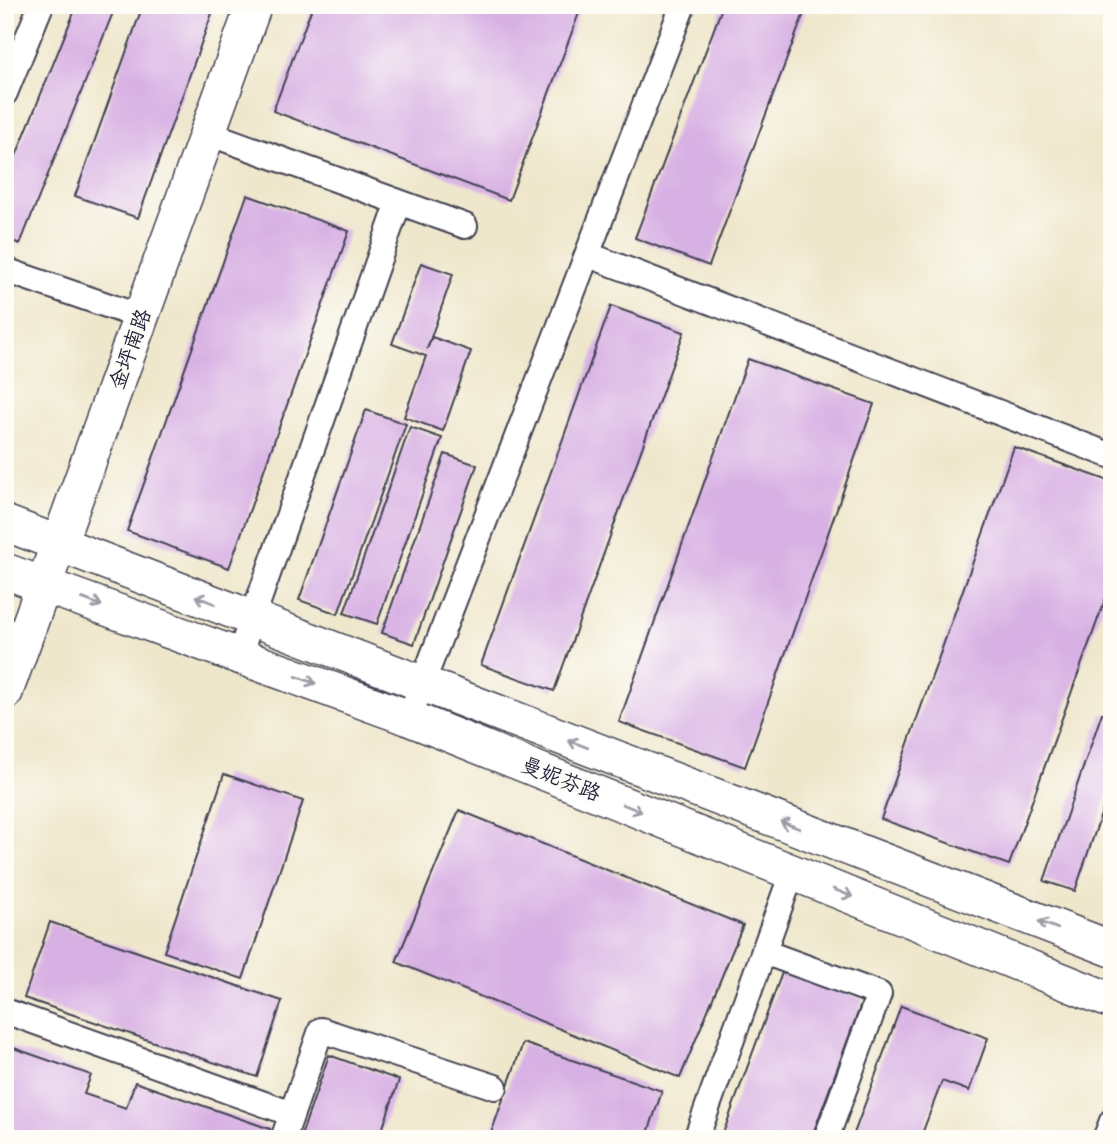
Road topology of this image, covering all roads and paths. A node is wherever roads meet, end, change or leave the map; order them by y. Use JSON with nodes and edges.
{"nodes":[{"id":1,"x":41,"y":5,"type":"edge"},
{"id":2,"x":254,"y":5,"type":"edge"},
{"id":3,"x":683,"y":5,"type":"edge"},
{"id":4,"x":5,"y":93,"type":"edge"},
{"id":5,"x":208,"y":132,"type":"junction"},
{"id":6,"x":399,"y":202,"type":"junction"},
{"id":7,"x":465,"y":226,"type":"dead end"},
{"id":8,"x":589,"y":255,"type":"junction"},
{"id":9,"x":5,"y":270,"type":"edge"},
{"id":10,"x":141,"y":317,"type":"junction"},
{"id":11,"x":1112,"y":456,"type":"edge"},
{"id":12,"x":5,"y":523,"type":"edge"},
{"id":13,"x":59,"y":544,"type":"junction"},
{"id":14,"x":5,"y":571,"type":"edge"},
{"id":15,"x":44,"y":584,"type":"junction"},
{"id":16,"x":253,"y":619,"type":"junction"},
{"id":17,"x":239,"y":656,"type":"junction"},
{"id":18,"x":422,"y":684,"type":"junction"},
{"id":19,"x":5,"y":692,"type":"edge"},
{"id":20,"x":409,"y":718,"type":"junction"},
{"id":21,"x":792,"y":873,"type":"junction"},
{"id":22,"x":1112,"y":949,"type":"edge"},
{"id":23,"x":764,"y":952,"type":"junction"},
{"id":24,"x":1112,"y":1001,"type":"edge"},
{"id":25,"x":5,"y":1011,"type":"edge"},
{"id":26,"x":495,"y":1087,"type":"dead end"},
{"id":27,"x":292,"y":1114,"type":"junction"},
{"id":28,"x":1112,"y":1121,"type":"edge"},
{"id":29,"x":283,"y":1139,"type":"edge"},
{"id":30,"x":696,"y":1139,"type":"edge"},
{"id":31,"x":826,"y":1139,"type":"edge"},
{"id":32,"x":1105,"y":1139,"type":"edge"}],
"edges":[{"from":1,"to":4,"type":"street"},
{"from":2,"to":5,"type":"main road","name":"金坪南路"},
{"from":3,"to":8,"type":"street"},
{"from":5,"to":6,"type":"street"},
{"from":5,"to":10,"type":"main road","name":"金坪南路"},
{"from":6,"to":7,"type":"street"},
{"from":6,"to":16,"type":"street"},
{"from":8,"to":11,"type":"street"},
{"from":8,"to":18,"type":"street"},
{"from":9,"to":10,"type":"street"},
{"from":10,"to":13,"type":"main road","name":"金坪南路"},
{"from":12,"to":13,"type":"main road","name":"曼妮芬路"},
{"from":13,"to":15,"type":"main road","name":"金坪南路"},
{"from":16,"to":13,"type":"main road","name":"曼妮芬路","one_way":true},
{"from":14,"to":15,"type":"main road","name":"曼妮芬路"},
{"from":15,"to":17,"type":"main road","name":"曼妮芬路","one_way":true},
{"from":15,"to":19,"type":"main road","name":"金坪南路"},
{"from":16,"to":17,"type":"street"},
{"from":16,"to":18,"type":"main road","name":"曼妮芬路"},
{"from":17,"to":20,"type":"main road","name":"曼妮芬路","one_way":true},
{"from":18,"to":20,"type":"street"},
{"from":22,"to":18,"type":"main road","name":"曼妮芬路","one_way":true},
{"from":20,"to":21,"type":"main road","name":"曼妮芬路","one_way":true},
{"from":21,"to":23,"type":"street"},
{"from":21,"to":24,"type":"main road","name":"曼妮芬路","one_way":true},
{"from":23,"to":30,"type":"street"},
{"from":23,"to":31,"type":"street"},
{"from":25,"to":27,"type":"street"},
{"from":26,"to":27,"type":"street"},
{"from":27,"to":29,"type":"street"},
{"from":28,"to":32,"type":"street"}]}
